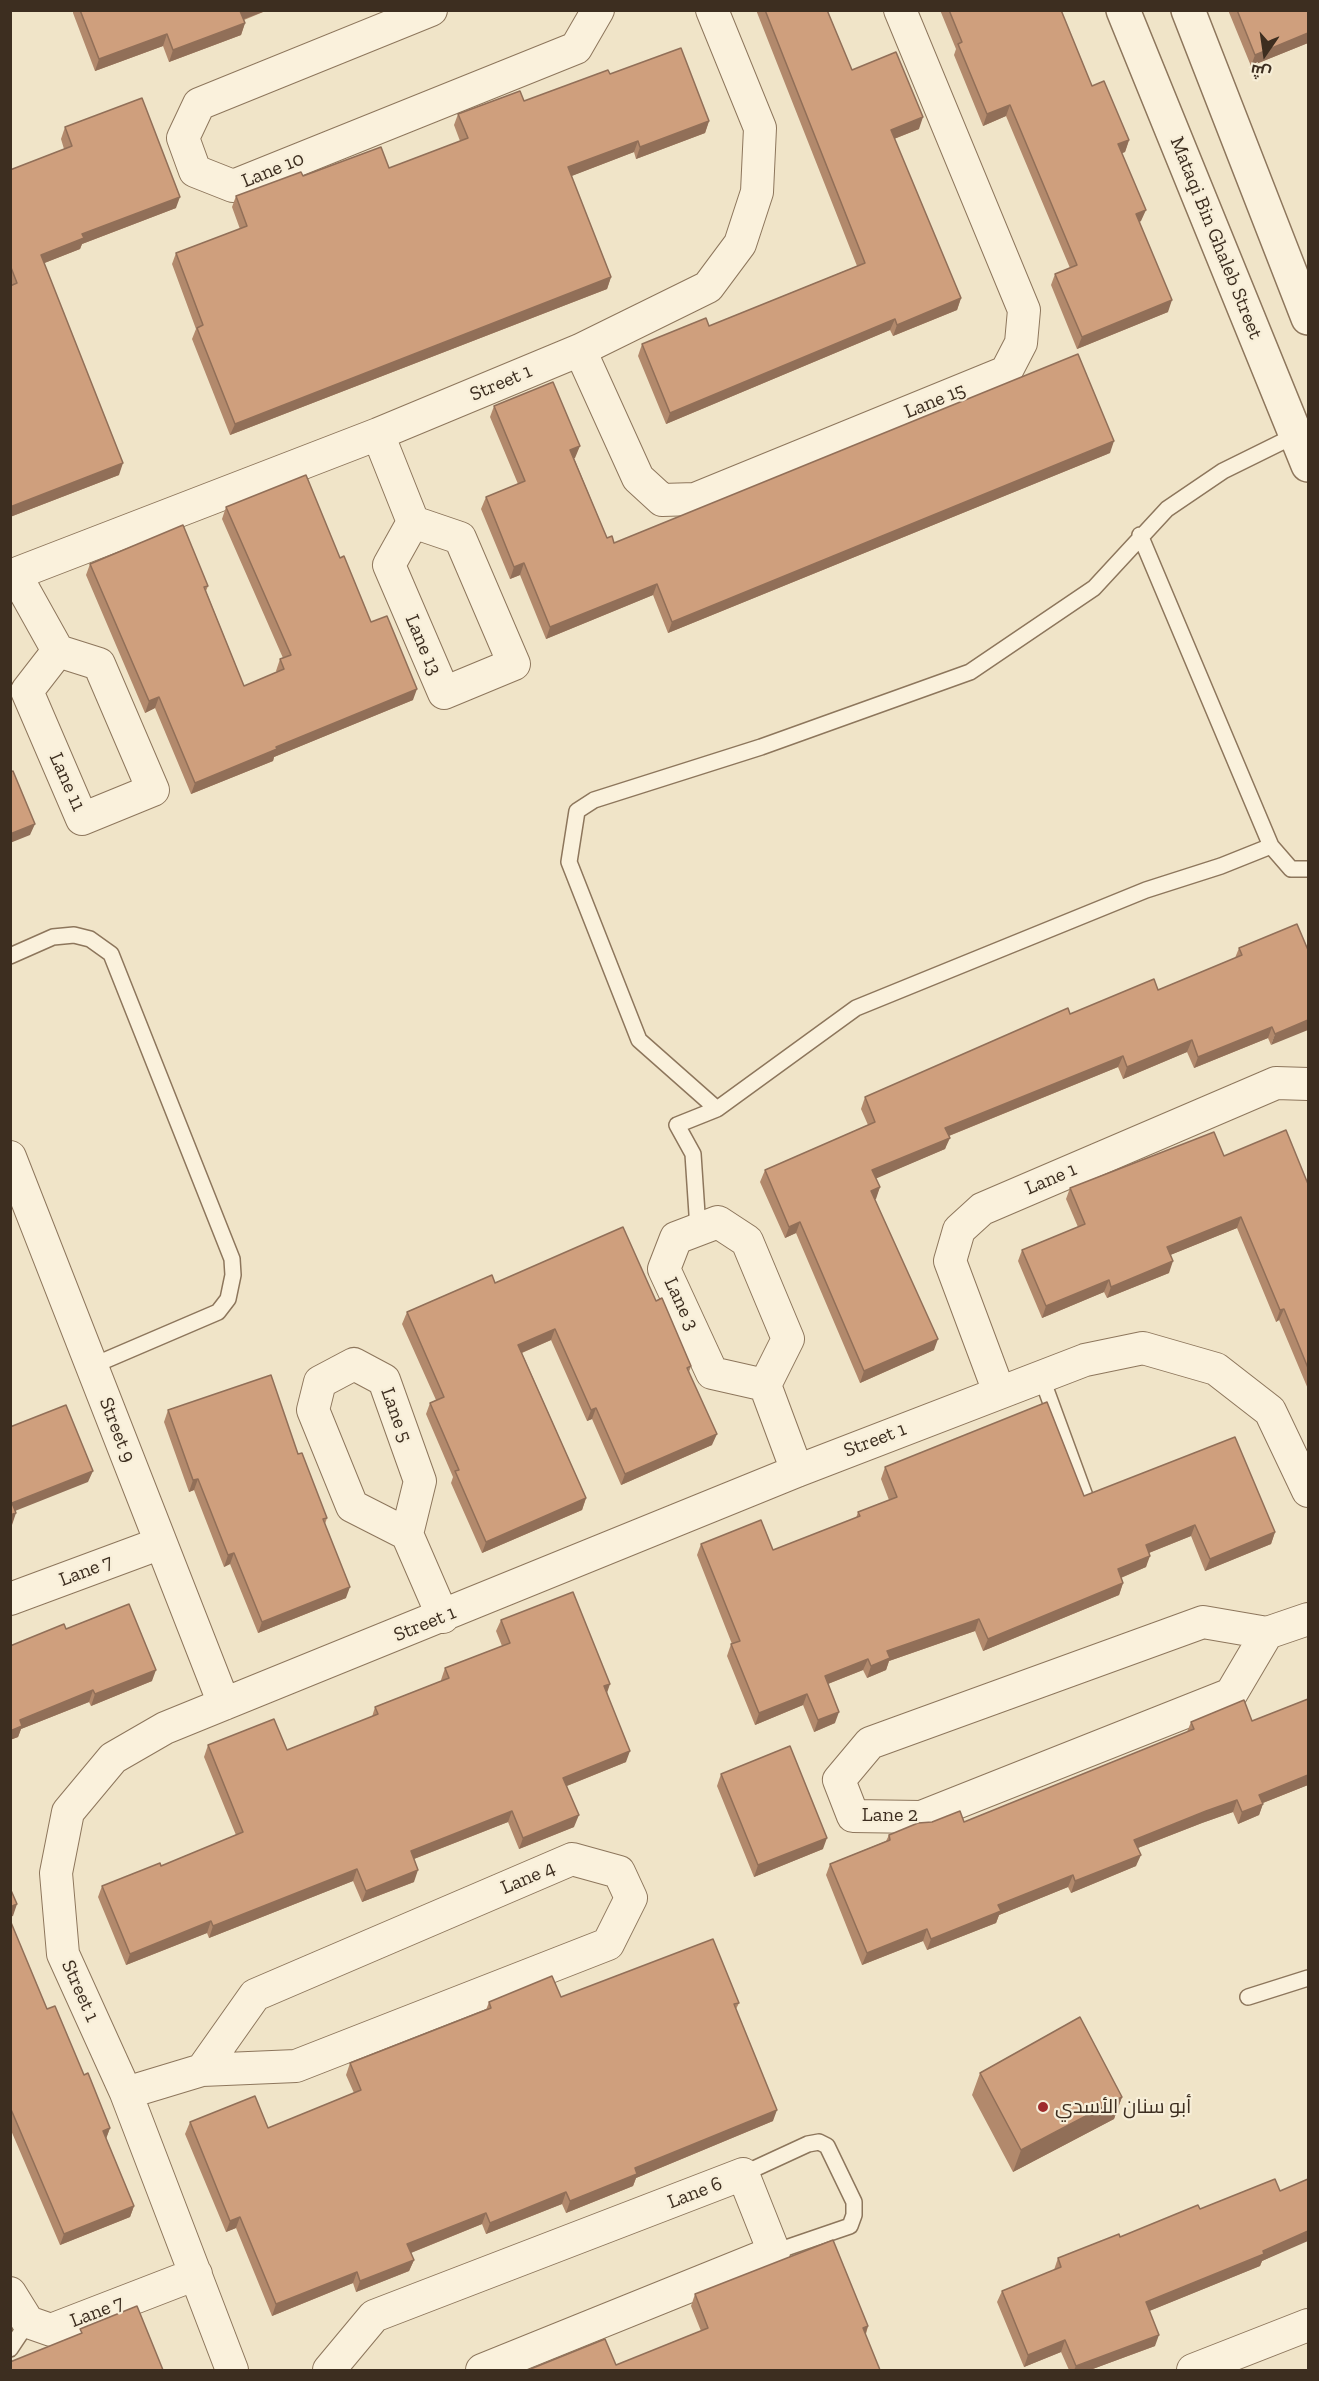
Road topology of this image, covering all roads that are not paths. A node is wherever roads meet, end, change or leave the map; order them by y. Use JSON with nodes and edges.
{"nodes":[{"id":1,"x":431,"y":10,"type":"edge"},
{"id":2,"x":597,"y":10,"type":"edge"},
{"id":3,"x":712,"y":10,"type":"edge"},
{"id":4,"x":900,"y":10,"type":"edge"},
{"id":5,"x":1188,"y":10,"type":"edge"},
{"id":6,"x":1130,"y":17,"type":"edge"},
{"id":7,"x":1308,"y":318,"type":"edge"},
{"id":8,"x":580,"y":350,"type":"junction"},
{"id":9,"x":378,"y":434,"type":"junction"},
{"id":10,"x":1296,"y":435,"type":"junction"},
{"id":11,"x":1308,"y":465,"type":"edge"},
{"id":12,"x":412,"y":522,"type":"junction"},
{"id":13,"x":1140,"y":536,"type":"junction"},
{"id":14,"x":13,"y":575,"type":"edge"},
{"id":15,"x":58,"y":651,"type":"junction"},
{"id":16,"x":1271,"y":846,"type":"junction"},
{"id":17,"x":1308,"y":869,"type":"edge"},
{"id":18,"x":10,"y":956,"type":"edge"},
{"id":19,"x":1308,"y":1084,"type":"edge"},
{"id":20,"x":717,"y":1109,"type":"junction"},
{"id":21,"x":10,"y":1157,"type":"edge"},
{"id":22,"x":698,"y":1229,"type":"junction"},
{"id":23,"x":92,"y":1366,"type":"junction"},
{"id":24,"x":1041,"y":1376,"type":"junction"},
{"id":25,"x":765,"y":1385,"type":"junction"},
{"id":26,"x":999,"y":1392,"type":"junction"},
{"id":27,"x":798,"y":1471,"type":"junction"},
{"id":28,"x":1308,"y":1491,"type":"edge"},
{"id":29,"x":1085,"y":1496,"type":"edge"},
{"id":30,"x":407,"y":1534,"type":"junction"},
{"id":31,"x":161,"y":1543,"type":"junction"},
{"id":32,"x":10,"y":1599,"type":"edge"},
{"id":33,"x":443,"y":1617,"type":"junction"},
{"id":34,"x":1308,"y":1619,"type":"edge"},
{"id":35,"x":1267,"y":1633,"type":"junction"},
{"id":36,"x":224,"y":1704,"type":"junction"},
{"id":37,"x":1308,"y":1978,"type":"edge"},
{"id":38,"x":1248,"y":1997,"type":"dead end"},
{"id":39,"x":202,"y":2070,"type":"junction"},
{"id":40,"x":126,"y":2093,"type":"junction"},
{"id":41,"x":743,"y":2174,"type":"junction"},
{"id":42,"x":774,"y":2252,"type":"junction"},
{"id":43,"x":196,"y":2274,"type":"junction"},
{"id":44,"x":10,"y":2293,"type":"edge"},
{"id":45,"x":28,"y":2322,"type":"junction"},
{"id":46,"x":1308,"y":2325,"type":"edge"},
{"id":47,"x":10,"y":2349,"type":"edge"},
{"id":48,"x":232,"y":2370,"type":"edge"},
{"id":49,"x":329,"y":2370,"type":"edge"},
{"id":50,"x":482,"y":2370,"type":"edge"},
{"id":51,"x":1193,"y":2370,"type":"edge"}],
"edges":[{"from":1,"to":2,"type":"street","name":"Lane 10"},
{"from":3,"to":8,"type":"street","name":"Street 1"},
{"from":4,"to":8,"type":"street","name":"Lane 15"},
{"from":5,"to":7,"type":"street"},
{"from":6,"to":10,"type":"street","name":"Mataqi Bin Ghaleb Street"},
{"from":8,"to":9,"type":"street","name":"Street 1"},
{"from":9,"to":12,"type":"street"},
{"from":9,"to":14,"type":"street","name":"Street 1"},
{"from":10,"to":11,"type":"street","name":"Mataqi Bin Ghaleb Street"},
{"from":10,"to":13,"type":"lane"},
{"from":12,"to":12,"type":"street","name":"Lane 13"},
{"from":13,"to":16,"type":"lane"},
{"from":13,"to":20,"type":"lane"},
{"from":14,"to":15,"type":"street"},
{"from":15,"to":15,"type":"street","name":"Lane 11"},
{"from":16,"to":17,"type":"lane"},
{"from":16,"to":20,"type":"lane"},
{"from":18,"to":23,"type":"lane"},
{"from":19,"to":26,"type":"street","name":"Lane 1"},
{"from":20,"to":22,"type":"lane"},
{"from":21,"to":23,"type":"street","name":"Street 9"},
{"from":22,"to":25,"type":"street","name":"Lane 3"},
{"from":22,"to":25,"type":"street","name":"Lane 3"},
{"from":23,"to":31,"type":"street","name":"Street 9"},
{"from":24,"to":26,"type":"street","name":"Street 1"},
{"from":24,"to":28,"type":"street","name":"Street 1"},
{"from":24,"to":29,"type":"lane"},
{"from":25,"to":27,"type":"street"},
{"from":26,"to":27,"type":"street","name":"Street 1"},
{"from":27,"to":33,"type":"street","name":"Street 1"},
{"from":30,"to":30,"type":"street","name":"Lane 5"},
{"from":30,"to":33,"type":"street"},
{"from":31,"to":32,"type":"street","name":"Lane 7"},
{"from":31,"to":36,"type":"street","name":"Street 9"},
{"from":33,"to":36,"type":"street","name":"Street 1"},
{"from":34,"to":35,"type":"street","name":"Lane 2"},
{"from":35,"to":35,"type":"street","name":"Lane 2"},
{"from":36,"to":40,"type":"street","name":"Street 1"},
{"from":37,"to":38,"type":"lane"},
{"from":39,"to":39,"type":"street","name":"Lane 4"},
{"from":39,"to":40,"type":"street","name":"Lane 4"},
{"from":40,"to":43,"type":"street","name":"Street 1"},
{"from":41,"to":42,"type":"street","name":"Lane 6"},
{"from":41,"to":42,"type":"lane"},
{"from":41,"to":49,"type":"street","name":"Lane 6"},
{"from":42,"to":50,"type":"street"},
{"from":43,"to":45,"type":"street","name":"Lane 7"},
{"from":43,"to":48,"type":"street","name":"Street 1"},
{"from":44,"to":45,"type":"street"},
{"from":45,"to":47,"type":"lane"},
{"from":46,"to":51,"type":"street"}]}
